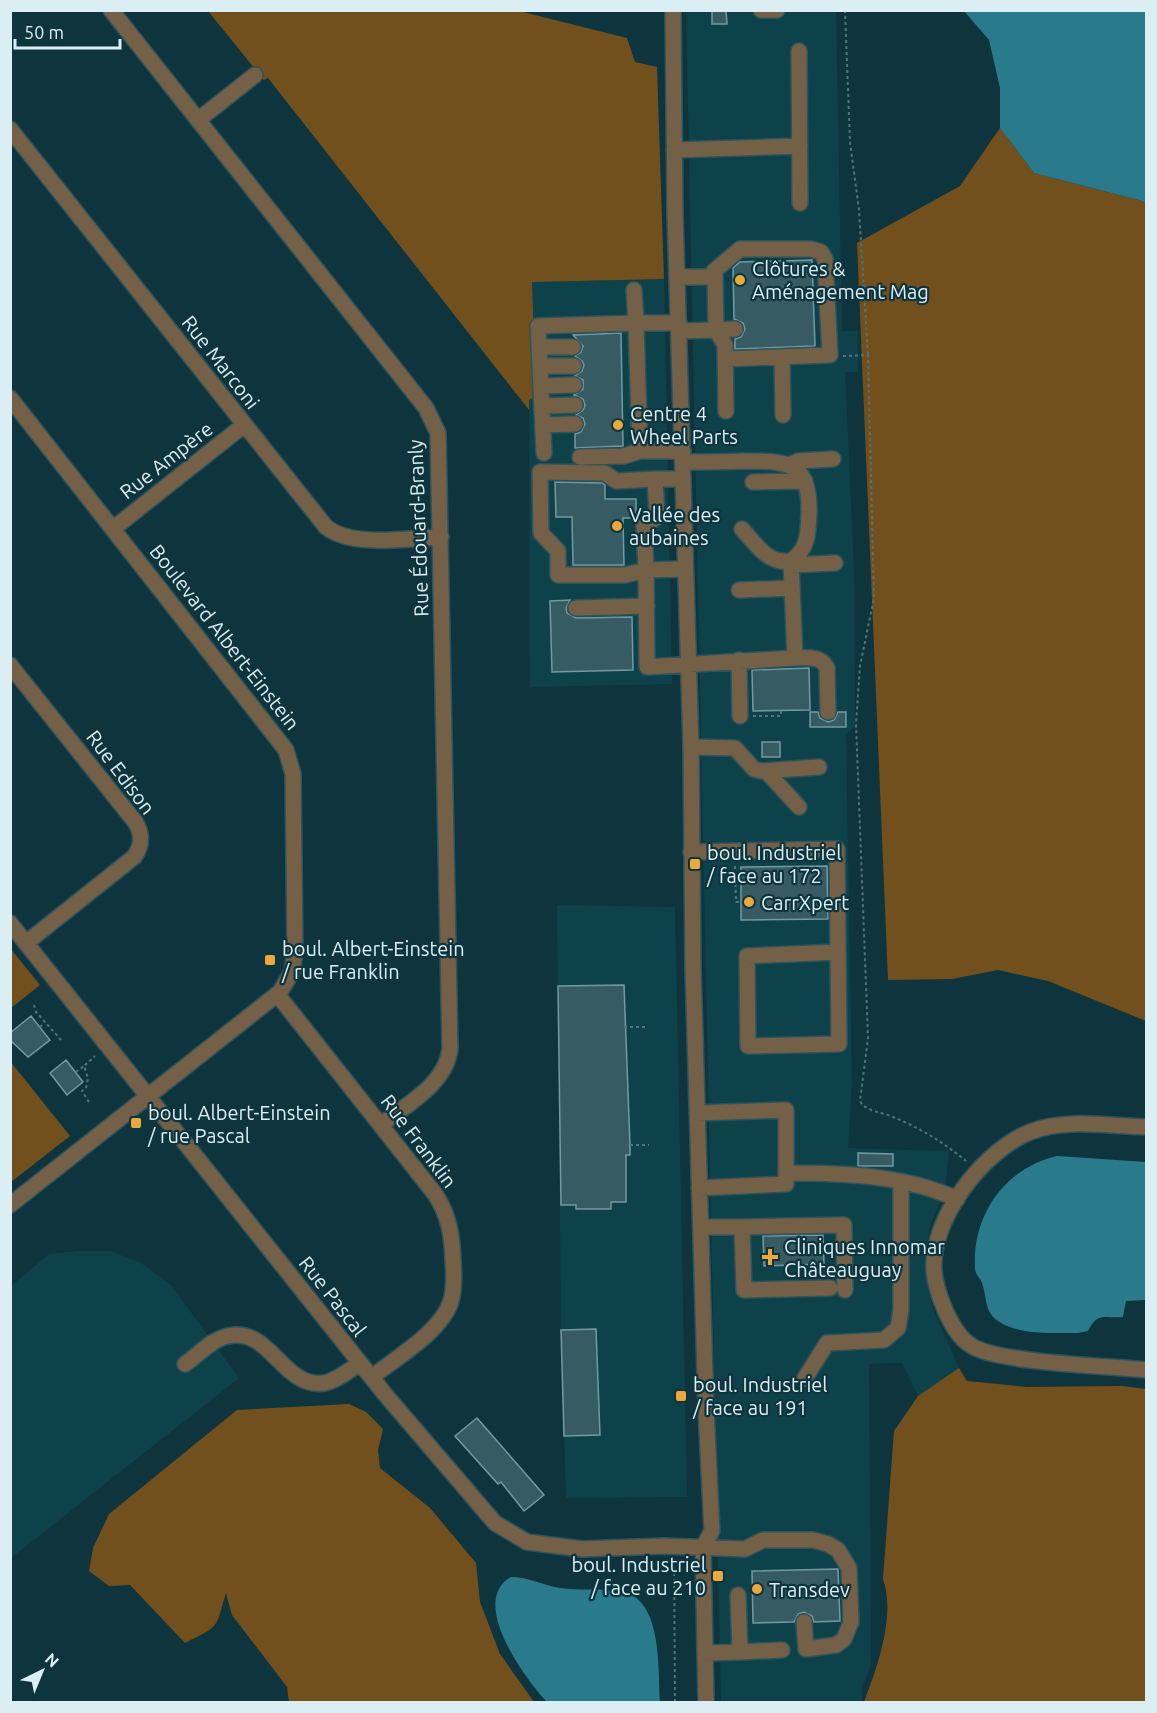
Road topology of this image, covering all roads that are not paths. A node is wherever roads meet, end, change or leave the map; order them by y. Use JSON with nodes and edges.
{"nodes":[{"id":1,"x":111,"y":10,"type":"edge"},
{"id":2,"x":673,"y":10,"type":"edge"},
{"id":3,"x":761,"y":10,"type":"edge"},
{"id":4,"x":777,"y":10,"type":"edge"},
{"id":5,"x":799,"y":51,"type":"dead end"},
{"id":6,"x":255,"y":75,"type":"dead end"},
{"id":7,"x":198,"y":120,"type":"junction"},
{"id":8,"x":10,"y":129,"type":"edge"},
{"id":9,"x":800,"y":146,"type":"junction"},
{"id":10,"x":674,"y":150,"type":"junction"},
{"id":11,"x":800,"y":203,"type":"dead end"},
{"id":12,"x":677,"y":277,"type":"junction"},
{"id":13,"x":715,"y":277,"type":"junction"},
{"id":14,"x":634,"y":290,"type":"dead end"},
{"id":15,"x":636,"y":324,"type":"junction"},
{"id":16,"x":679,"y":327,"type":"junction"},
{"id":17,"x":735,"y":329,"type":"dead end"},
{"id":18,"x":716,"y":330,"type":"junction"},
{"id":19,"x":539,"y":346,"type":"junction"},
{"id":20,"x":573,"y":346,"type":"dead end"},
{"id":21,"x":790,"y":354,"type":"junction"},
{"id":22,"x":725,"y":359,"type":"junction"},
{"id":23,"x":540,"y":366,"type":"junction"},
{"id":24,"x":574,"y":366,"type":"dead end"},
{"id":25,"x":574,"y":385,"type":"dead end"},
{"id":26,"x":541,"y":386,"type":"junction"},
{"id":27,"x":10,"y":398,"type":"edge"},
{"id":28,"x":575,"y":405,"type":"dead end"},
{"id":29,"x":542,"y":406,"type":"junction"},
{"id":30,"x":726,"y":411,"type":"dead end"},
{"id":31,"x":783,"y":415,"type":"dead end"},
{"id":32,"x":575,"y":424,"type":"dead end"},
{"id":33,"x":244,"y":425,"type":"junction"},
{"id":34,"x":543,"y":425,"type":"junction"},
{"id":35,"x":640,"y":451,"type":"junction"},
{"id":36,"x":544,"y":453,"type":"dead end"},
{"id":37,"x":683,"y":456,"type":"junction"},
{"id":38,"x":580,"y":457,"type":"dead end"},
{"id":39,"x":832,"y":459,"type":"dead end"},
{"id":40,"x":790,"y":465,"type":"junction"},
{"id":41,"x":655,"y":479,"type":"junction"},
{"id":42,"x":683,"y":479,"type":"junction"},
{"id":43,"x":805,"y":481,"type":"junction"},
{"id":44,"x":753,"y":482,"type":"dead end"},
{"id":45,"x":657,"y":517,"type":"junction"},
{"id":46,"x":684,"y":517,"type":"junction"},
{"id":47,"x":114,"y":528,"type":"junction"},
{"id":48,"x":742,"y":529,"type":"dead end"},
{"id":49,"x":441,"y":537,"type":"junction"},
{"id":50,"x":791,"y":563,"type":"junction"},
{"id":51,"x":836,"y":563,"type":"dead end"},
{"id":52,"x":685,"y":569,"type":"junction"},
{"id":53,"x":646,"y":570,"type":"junction"},
{"id":54,"x":792,"y":588,"type":"junction"},
{"id":55,"x":739,"y":590,"type":"dead end"},
{"id":56,"x":646,"y":606,"type":"junction"},
{"id":57,"x":576,"y":608,"type":"dead end"},
{"id":58,"x":795,"y":658,"type":"junction"},
{"id":59,"x":738,"y":660,"type":"junction"},
{"id":60,"x":688,"y":663,"type":"junction"},
{"id":61,"x":10,"y":665,"type":"edge"},
{"id":62,"x":828,"y":712,"type":"dead end"},
{"id":63,"x":745,"y":716,"type":"road end"},
{"id":64,"x":691,"y":747,"type":"junction"},
{"id":65,"x":819,"y":767,"type":"dead end"},
{"id":66,"x":766,"y":771,"type":"junction"},
{"id":67,"x":799,"y":807,"type":"dead end"},
{"id":68,"x":757,"y":851,"type":"junction"},
{"id":69,"x":691,"y":852,"type":"junction"},
{"id":70,"x":757,"y":867,"type":"dead end"},
{"id":71,"x":10,"y":923,"type":"edge"},
{"id":72,"x":26,"y":943,"type":"junction"},
{"id":73,"x":838,"y":952,"type":"junction"},
{"id":74,"x":277,"y":994,"type":"junction"},
{"id":75,"x":148,"y":1097,"type":"junction"},
{"id":76,"x":697,"y":1113,"type":"junction"},
{"id":77,"x":381,"y":1125,"type":"junction"},
{"id":78,"x":1146,"y":1127,"type":"edge"},
{"id":79,"x":786,"y":1173,"type":"junction"},
{"id":80,"x":901,"y":1182,"type":"junction"},
{"id":81,"x":699,"y":1188,"type":"junction"},
{"id":82,"x":957,"y":1199,"type":"junction"},
{"id":83,"x":10,"y":1205,"type":"edge"},
{"id":84,"x":701,"y":1227,"type":"junction"},
{"id":85,"x":742,"y":1227,"type":"junction"},
{"id":86,"x":360,"y":1363,"type":"junction"},
{"id":87,"x":185,"y":1364,"type":"dead end"},
{"id":88,"x":1146,"y":1370,"type":"edge"},
{"id":89,"x":372,"y":1377,"type":"junction"},
{"id":90,"x":805,"y":1378,"type":"dead end"},
{"id":91,"x":703,"y":1546,"type":"junction"},
{"id":92,"x":738,"y":1595,"type":"dead end"},
{"id":93,"x":804,"y":1622,"type":"dead end"},
{"id":94,"x":782,"y":1650,"type":"dead end"},
{"id":95,"x":740,"y":1652,"type":"junction"},
{"id":96,"x":705,"y":1653,"type":"junction"},
{"id":97,"x":706,"y":1702,"type":"edge"}],
"edges":[{"from":1,"to":7,"type":"street","name":"Rue Édouard-Branly"},
{"from":2,"to":10,"type":"street"},
{"from":3,"to":4,"type":"street"},
{"from":5,"to":9,"type":"street"},
{"from":6,"to":7,"type":"street"},
{"from":7,"to":49,"type":"street","name":"Rue Édouard-Branly"},
{"from":8,"to":33,"type":"street","name":"Rue Marconi"},
{"from":9,"to":10,"type":"street"},
{"from":9,"to":11,"type":"street"},
{"from":10,"to":12,"type":"street"},
{"from":12,"to":13,"type":"street"},
{"from":12,"to":16,"type":"street"},
{"from":13,"to":18,"type":"street"},
{"from":13,"to":21,"type":"street"},
{"from":14,"to":15,"type":"street"},
{"from":15,"to":16,"type":"street"},
{"from":15,"to":19,"type":"street"},
{"from":15,"to":35,"type":"street"},
{"from":16,"to":18,"type":"street"},
{"from":16,"to":37,"type":"street"},
{"from":17,"to":18,"type":"street"},
{"from":18,"to":22,"type":"street"},
{"from":19,"to":20,"type":"street"},
{"from":19,"to":23,"type":"street"},
{"from":21,"to":22,"type":"street"},
{"from":21,"to":31,"type":"street"},
{"from":22,"to":30,"type":"street"},
{"from":23,"to":24,"type":"street"},
{"from":23,"to":26,"type":"street"},
{"from":25,"to":26,"type":"street"},
{"from":26,"to":29,"type":"street"},
{"from":27,"to":47,"type":"street","name":"Boulevard Albert-Einstein"},
{"from":28,"to":29,"type":"street"},
{"from":29,"to":34,"type":"street"},
{"from":32,"to":34,"type":"street"},
{"from":33,"to":47,"type":"street","name":"Rue Ampère"},
{"from":33,"to":49,"type":"street","name":"Rue Marconi"},
{"from":34,"to":36,"type":"street"},
{"from":35,"to":37,"type":"street"},
{"from":35,"to":38,"type":"street"},
{"from":37,"to":40,"type":"street"},
{"from":37,"to":42,"type":"street"},
{"from":39,"to":40,"type":"street"},
{"from":40,"to":43,"type":"street"},
{"from":41,"to":42,"type":"street"},
{"from":41,"to":45,"type":"street"},
{"from":41,"to":53,"type":"street"},
{"from":42,"to":46,"type":"street"},
{"from":43,"to":44,"type":"street"},
{"from":43,"to":50,"type":"street"},
{"from":45,"to":46,"type":"street"},
{"from":45,"to":53,"type":"street"},
{"from":46,"to":52,"type":"street"},
{"from":47,"to":74,"type":"street","name":"Boulevard Albert-Einstein"},
{"from":48,"to":50,"type":"street"},
{"from":49,"to":77,"type":"street","name":"Rue Édouard-Branly"},
{"from":50,"to":51,"type":"street"},
{"from":50,"to":54,"type":"street"},
{"from":52,"to":53,"type":"street"},
{"from":52,"to":60,"type":"street"},
{"from":53,"to":56,"type":"street"},
{"from":54,"to":55,"type":"street"},
{"from":54,"to":58,"type":"street"},
{"from":56,"to":57,"type":"street"},
{"from":56,"to":60,"type":"street"},
{"from":58,"to":59,"type":"street"},
{"from":58,"to":62,"type":"street"},
{"from":59,"to":60,"type":"street"},
{"from":59,"to":63,"type":"street"},
{"from":60,"to":64,"type":"street"},
{"from":61,"to":72,"type":"street","name":"Rue Edison"},
{"from":64,"to":66,"type":"street"},
{"from":64,"to":69,"type":"street"},
{"from":65,"to":66,"type":"street"},
{"from":66,"to":67,"type":"street"},
{"from":68,"to":69,"type":"street"},
{"from":68,"to":70,"type":"street"},
{"from":68,"to":73,"type":"street"},
{"from":69,"to":76,"type":"street"},
{"from":71,"to":72,"type":"street","name":"Rue Pascal"},
{"from":72,"to":75,"type":"street","name":"Rue Pascal"},
{"from":73,"to":73,"type":"street"},
{"from":74,"to":75,"type":"street","name":"Boulevard Albert-Einstein"},
{"from":74,"to":77,"type":"street","name":"Rue Franklin"},
{"from":75,"to":83,"type":"street","name":"Boulevard Albert-Einstein"},
{"from":75,"to":86,"type":"street","name":"Rue Pascal"},
{"from":76,"to":79,"type":"street"},
{"from":76,"to":81,"type":"street"},
{"from":77,"to":89,"type":"street","name":"Rue Franklin"},
{"from":78,"to":82,"type":"street"},
{"from":79,"to":80,"type":"street"},
{"from":79,"to":81,"type":"street"},
{"from":80,"to":82,"type":"street"},
{"from":80,"to":90,"type":"street"},
{"from":81,"to":84,"type":"street"},
{"from":82,"to":88,"type":"street"},
{"from":84,"to":85,"type":"street"},
{"from":84,"to":91,"type":"street"},
{"from":85,"to":85,"type":"street"},
{"from":86,"to":87,"type":"street"},
{"from":86,"to":89,"type":"street","name":"Rue Pascal"},
{"from":89,"to":91,"type":"street","name":"Rue Pascal"},
{"from":91,"to":93,"type":"street","name":"Rue Pascal"},
{"from":91,"to":96,"type":"street"},
{"from":92,"to":95,"type":"street"},
{"from":94,"to":95,"type":"street"},
{"from":95,"to":96,"type":"street"},
{"from":96,"to":97,"type":"street"}]}
